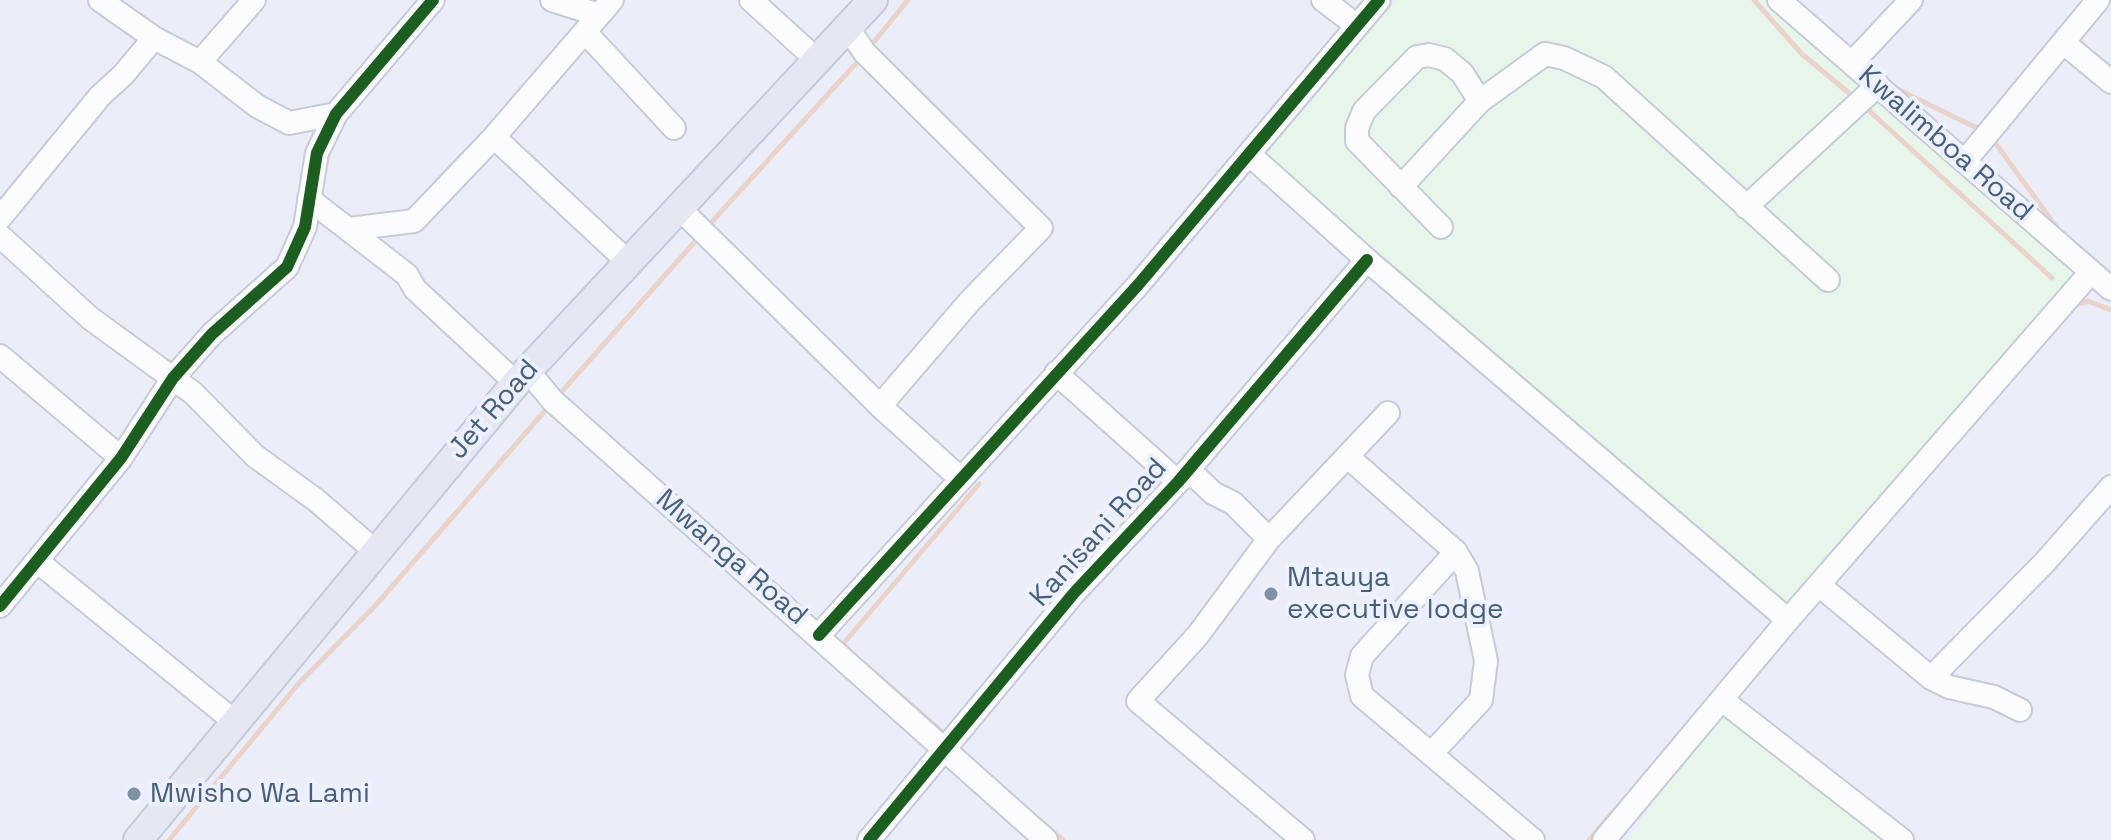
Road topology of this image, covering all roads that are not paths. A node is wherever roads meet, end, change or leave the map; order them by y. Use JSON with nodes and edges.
{"nodes":[{"id":1,"x":100,"y":0,"type":"edge"},
{"id":2,"x":254,"y":0,"type":"edge"},
{"id":3,"x":433,"y":0,"type":"edge"},
{"id":4,"x":552,"y":0,"type":"edge"},
{"id":5,"x":751,"y":0,"type":"edge"},
{"id":6,"x":873,"y":0,"type":"edge"},
{"id":7,"x":1323,"y":0,"type":"edge"},
{"id":8,"x":1379,"y":0,"type":"edge"},
{"id":9,"x":1779,"y":0,"type":"edge"},
{"id":10,"x":1911,"y":0,"type":"edge"},
{"id":11,"x":2098,"y":0,"type":"edge"},
{"id":12,"x":599,"y":16,"type":"edge"},
{"id":13,"x":1356,"y":25,"type":"junction"},
{"id":14,"x":847,"y":27,"type":"junction"},
{"id":15,"x":154,"y":38,"type":"junction"},
{"id":16,"x":2064,"y":43,"type":"junction"},
{"id":17,"x":817,"y":60,"type":"junction"},
{"id":18,"x":200,"y":62,"type":"junction"},
{"id":19,"x":1852,"y":63,"type":"junction"},
{"id":20,"x":2111,"y":82,"type":"edge"},
{"id":21,"x":1878,"y":85,"type":"junction"},
{"id":22,"x":1480,"y":101,"type":"junction"},
{"id":23,"x":336,"y":114,"type":"junction"},
{"id":24,"x":289,"y":123,"type":"junction"},
{"id":25,"x":674,"y":128,"type":"dead end"},
{"id":26,"x":494,"y":137,"type":"junction"},
{"id":27,"x":317,"y":153,"type":"junction"},
{"id":28,"x":1250,"y":155,"type":"junction"},
{"id":29,"x":1965,"y":161,"type":"junction"},
{"id":30,"x":1401,"y":187,"type":"junction"},
{"id":31,"x":309,"y":199,"type":"junction"},
{"id":32,"x":1746,"y":207,"type":"junction"},
{"id":33,"x":679,"y":208,"type":"junction"},
{"id":34,"x":0,"y":218,"type":"edge"},
{"id":35,"x":1441,"y":227,"type":"dead end"},
{"id":36,"x":349,"y":229,"type":"junction"},
{"id":37,"x":0,"y":236,"type":"edge"},
{"id":38,"x":1367,"y":260,"type":"junction"},
{"id":39,"x":627,"y":261,"type":"junction"},
{"id":40,"x":2091,"y":272,"type":"junction"},
{"id":41,"x":1828,"y":280,"type":"dead end"},
{"id":42,"x":2111,"y":289,"type":"edge"},
{"id":43,"x":0,"y":356,"type":"edge"},
{"id":44,"x":1056,"y":373,"type":"junction"},
{"id":45,"x":522,"y":376,"type":"junction"},
{"id":46,"x":173,"y":378,"type":"junction"},
{"id":47,"x":880,"y":406,"type":"junction"},
{"id":48,"x":1388,"y":413,"type":"dead end"},
{"id":49,"x":1348,"y":457,"type":"junction"},
{"id":50,"x":121,"y":458,"type":"junction"},
{"id":51,"x":961,"y":479,"type":"junction"},
{"id":52,"x":1178,"y":482,"type":"junction"},
{"id":53,"x":2111,"y":487,"type":"edge"},
{"id":54,"x":1269,"y":539,"type":"junction"},
{"id":55,"x":375,"y":551,"type":"junction"},
{"id":56,"x":1456,"y":552,"type":"junction"},
{"id":57,"x":37,"y":561,"type":"junction"},
{"id":58,"x":1819,"y":585,"type":"junction"},
{"id":59,"x":0,"y":606,"type":"edge"},
{"id":60,"x":1788,"y":620,"type":"junction"},
{"id":61,"x":819,"y":635,"type":"junction"},
{"id":62,"x":1931,"y":678,"type":"junction"},
{"id":63,"x":1722,"y":700,"type":"junction"},
{"id":64,"x":2020,"y":710,"type":"dead end"},
{"id":65,"x":235,"y":722,"type":"junction"},
{"id":66,"x":942,"y":751,"type":"junction"},
{"id":67,"x":1431,"y":754,"type":"junction"},
{"id":68,"x":138,"y":840,"type":"edge"},
{"id":69,"x":869,"y":840,"type":"edge"},
{"id":70,"x":1046,"y":840,"type":"edge"},
{"id":71,"x":1303,"y":840,"type":"edge"},
{"id":72,"x":1533,"y":840,"type":"edge"},
{"id":73,"x":1604,"y":840,"type":"edge"},
{"id":74,"x":1902,"y":840,"type":"edge"}],
"edges":[{"from":1,"to":15,"type":"street"},
{"from":2,"to":18,"type":"street"},
{"from":3,"to":23,"type":"street"},
{"from":4,"to":12,"type":"street"},
{"from":5,"to":17,"type":"street"},
{"from":6,"to":14,"type":"main road","name":"Jet Road"},
{"from":7,"to":13,"type":"street"},
{"from":8,"to":13,"type":"street"},
{"from":9,"to":19,"type":"street","name":"Kwalimboa Road"},
{"from":10,"to":19,"type":"street"},
{"from":11,"to":16,"type":"street"},
{"from":12,"to":25,"type":"street"},
{"from":12,"to":26,"type":"street"},
{"from":13,"to":28,"type":"street"},
{"from":14,"to":17,"type":"main road","name":"Jet Road"},
{"from":14,"to":47,"type":"street"},
{"from":15,"to":18,"type":"street"},
{"from":15,"to":34,"type":"street"},
{"from":16,"to":20,"type":"street"},
{"from":16,"to":29,"type":"street"},
{"from":17,"to":33,"type":"main road","name":"Jet Road"},
{"from":18,"to":24,"type":"street"},
{"from":19,"to":21,"type":"street","name":"Kwalimboa Road"},
{"from":21,"to":29,"type":"street","name":"Kwalimboa Road"},
{"from":21,"to":32,"type":"street"},
{"from":22,"to":30,"type":"street"},
{"from":22,"to":30,"type":"street"},
{"from":22,"to":32,"type":"street"},
{"from":23,"to":24,"type":"street"},
{"from":23,"to":27,"type":"street"},
{"from":24,"to":27,"type":"street"},
{"from":26,"to":36,"type":"street"},
{"from":26,"to":39,"type":"street"},
{"from":27,"to":31,"type":"street"},
{"from":28,"to":38,"type":"street"},
{"from":28,"to":44,"type":"street"},
{"from":29,"to":40,"type":"street","name":"Kwalimboa Road"},
{"from":30,"to":35,"type":"street"},
{"from":31,"to":36,"type":"street","name":"Mwanga Road"},
{"from":31,"to":46,"type":"street"},
{"from":32,"to":41,"type":"street"},
{"from":33,"to":39,"type":"main road","name":"Jet Road"},
{"from":33,"to":47,"type":"street"},
{"from":36,"to":45,"type":"street","name":"Mwanga Road"},
{"from":37,"to":46,"type":"street"},
{"from":38,"to":52,"type":"street","name":"Kanisani Road"},
{"from":38,"to":60,"type":"street"},
{"from":39,"to":45,"type":"main road","name":"Jet Road"},
{"from":40,"to":42,"type":"street","name":"Kwalimboa Road"},
{"from":40,"to":58,"type":"street"},
{"from":43,"to":50,"type":"street"},
{"from":44,"to":51,"type":"street"},
{"from":44,"to":52,"type":"street"},
{"from":45,"to":55,"type":"main road","name":"Jet Road"},
{"from":45,"to":61,"type":"street","name":"Mwanga Road"},
{"from":46,"to":50,"type":"street"},
{"from":46,"to":55,"type":"street"},
{"from":47,"to":51,"type":"street"},
{"from":48,"to":49,"type":"street"},
{"from":49,"to":54,"type":"street"},
{"from":49,"to":56,"type":"street"},
{"from":50,"to":57,"type":"street"},
{"from":51,"to":61,"type":"street"},
{"from":52,"to":54,"type":"street"},
{"from":52,"to":66,"type":"street","name":"Kanisani Road"},
{"from":53,"to":62,"type":"street"},
{"from":54,"to":71,"type":"street"},
{"from":55,"to":65,"type":"main road","name":"Jet Road"},
{"from":56,"to":67,"type":"street"},
{"from":56,"to":67,"type":"street"},
{"from":57,"to":59,"type":"street"},
{"from":57,"to":65,"type":"street"},
{"from":58,"to":60,"type":"street"},
{"from":58,"to":62,"type":"street"},
{"from":60,"to":63,"type":"street"},
{"from":61,"to":66,"type":"street","name":"Mwanga Road"},
{"from":62,"to":64,"type":"street"},
{"from":63,"to":73,"type":"street"},
{"from":63,"to":74,"type":"street"},
{"from":65,"to":68,"type":"main road","name":"Jet Road"},
{"from":66,"to":69,"type":"street","name":"Kanisani Road"},
{"from":66,"to":70,"type":"street","name":"Mwanga Road"},
{"from":67,"to":72,"type":"street"}]}
